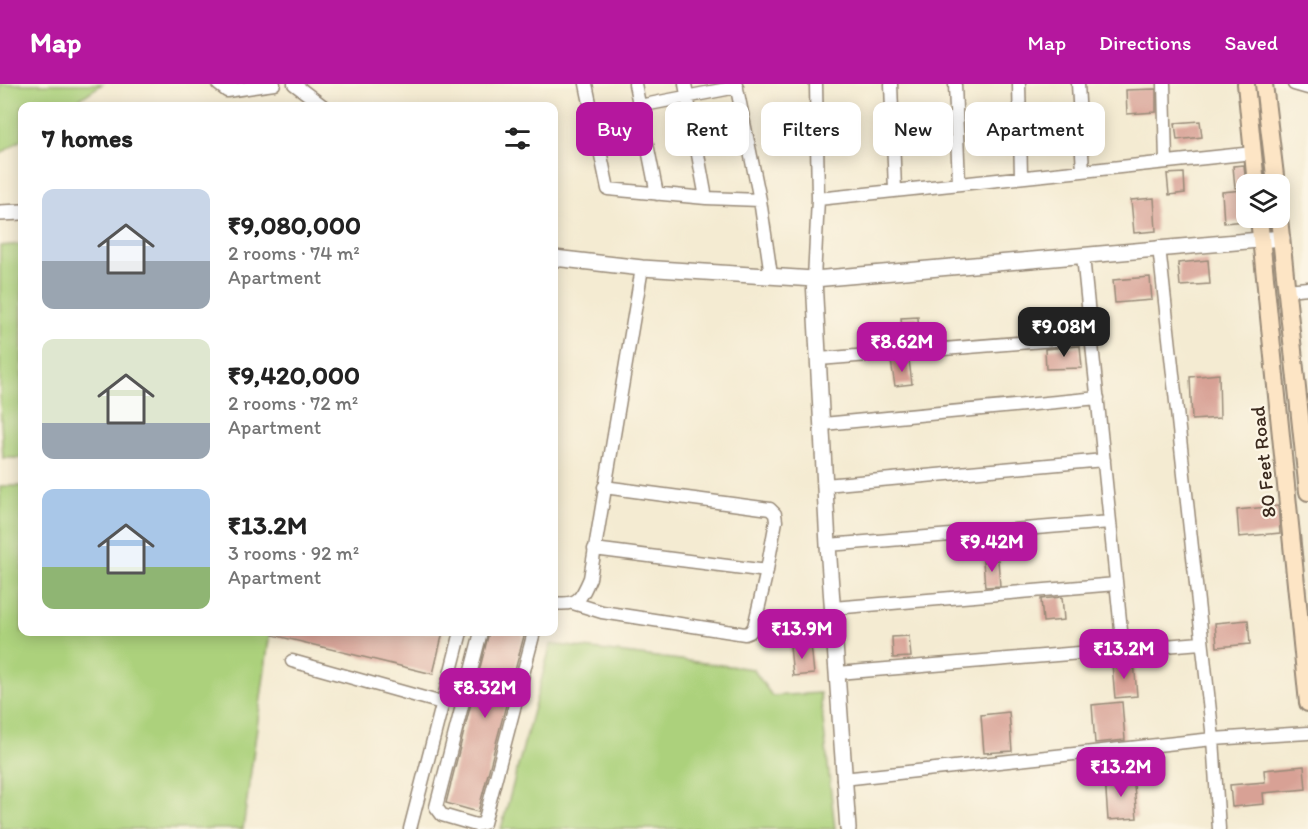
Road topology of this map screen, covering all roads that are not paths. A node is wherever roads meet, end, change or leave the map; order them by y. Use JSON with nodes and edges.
{"nodes":[{"id":1,"x":218,"y":84,"type":"edge"},
{"id":2,"x":274,"y":84,"type":"edge"},
{"id":3,"x":294,"y":84,"type":"edge"},
{"id":4,"x":586,"y":84,"type":"edge"},
{"id":5,"x":635,"y":84,"type":"edge"},
{"id":6,"x":816,"y":84,"type":"edge"},
{"id":7,"x":891,"y":84,"type":"edge"},
{"id":8,"x":955,"y":84,"type":"edge"},
{"id":9,"x":1019,"y":84,"type":"edge"},
{"id":10,"x":1078,"y":84,"type":"edge"},
{"id":11,"x":1164,"y":84,"type":"edge"},
{"id":12,"x":1246,"y":84,"type":"edge"},
{"id":13,"x":1264,"y":84,"type":"edge"},
{"id":14,"x":1294,"y":84,"type":"edge"},
{"id":15,"x":737,"y":86,"type":"edge"},
{"id":16,"x":1308,"y":88,"type":"edge"},
{"id":17,"x":308,"y":90,"type":"edge"},
{"id":18,"x":686,"y":90,"type":"edge"},
{"id":19,"x":319,"y":102,"type":"edge"},
{"id":20,"x":638,"y":102,"type":"edge"},
{"id":21,"x":651,"y":102,"type":"edge"},
{"id":22,"x":1253,"y":153,"type":"junction"},
{"id":23,"x":649,"y":156,"type":"edge"},
{"id":24,"x":1166,"y":162,"type":"junction"},
{"id":25,"x":1083,"y":171,"type":"junction"},
{"id":26,"x":1255,"y":174,"type":"edge"},
{"id":27,"x":1274,"y":174,"type":"edge"},
{"id":28,"x":1021,"y":177,"type":"junction"},
{"id":29,"x":959,"y":184,"type":"junction"},
{"id":30,"x":895,"y":190,"type":"junction"},
{"id":31,"x":657,"y":194,"type":"junction"},
{"id":32,"x":706,"y":198,"type":"junction"},
{"id":33,"x":818,"y":198,"type":"junction"},
{"id":34,"x":760,"y":200,"type":"junction"},
{"id":35,"x":18,"y":212,"type":"edge"},
{"id":36,"x":0,"y":213,"type":"edge"},
{"id":37,"x":1260,"y":228,"type":"edge"},
{"id":38,"x":1281,"y":228,"type":"edge"},
{"id":39,"x":1282,"y":238,"type":"junction"},
{"id":40,"x":1261,"y":239,"type":"junction"},
{"id":41,"x":1159,"y":247,"type":"junction"},
{"id":42,"x":1083,"y":256,"type":"junction"},
{"id":43,"x":558,"y":258,"type":"edge"},
{"id":44,"x":642,"y":268,"type":"junction"},
{"id":45,"x":780,"y":275,"type":"junction"},
{"id":46,"x":814,"y":279,"type":"junction"},
{"id":47,"x":1308,"y":288,"type":"edge"},
{"id":48,"x":1287,"y":290,"type":"junction"},
{"id":49,"x":1092,"y":337,"type":"junction"},
{"id":50,"x":819,"y":359,"type":"junction"},
{"id":51,"x":1098,"y":398,"type":"junction"},
{"id":52,"x":823,"y":424,"type":"junction"},
{"id":53,"x":1104,"y":460,"type":"junction"},
{"id":54,"x":825,"y":485,"type":"junction"},
{"id":55,"x":604,"y":487,"type":"junction"},
{"id":56,"x":1308,"y":492,"type":"edge"},
{"id":57,"x":1110,"y":522,"type":"junction"},
{"id":58,"x":828,"y":545,"type":"junction"},
{"id":59,"x":594,"y":549,"type":"junction"},
{"id":60,"x":767,"y":571,"type":"junction"},
{"id":61,"x":1116,"y":584,"type":"junction"},
{"id":62,"x":558,"y":603,"type":"edge"},
{"id":63,"x":573,"y":603,"type":"junction"},
{"id":64,"x":833,"y":608,"type":"junction"},
{"id":65,"x":460,"y":636,"type":"edge"},
{"id":66,"x":480,"y":636,"type":"edge"},
{"id":67,"x":533,"y":636,"type":"edge"},
{"id":68,"x":1201,"y":643,"type":"junction"},
{"id":69,"x":1122,"y":650,"type":"junction"},
{"id":70,"x":292,"y":661,"type":"dead end"},
{"id":71,"x":838,"y":673,"type":"junction"},
{"id":72,"x":442,"y":703,"type":"junction"},
{"id":73,"x":1308,"y":703,"type":"edge"},
{"id":74,"x":1308,"y":733,"type":"edge"},
{"id":75,"x":1213,"y":739,"type":"junction"},
{"id":76,"x":432,"y":743,"type":"junction"},
{"id":77,"x":451,"y":748,"type":"junction"},
{"id":78,"x":843,"y":779,"type":"junction"},
{"id":79,"x":410,"y":829,"type":"edge"},
{"id":80,"x":848,"y":829,"type":"edge"},
{"id":81,"x":1219,"y":829,"type":"edge"}],
"edges":[{"from":1,"to":2,"type":"street"},
{"from":3,"to":17,"type":"street"},
{"from":4,"to":31,"type":"street"},
{"from":5,"to":20,"type":"street"},
{"from":6,"to":33,"type":"street"},
{"from":7,"to":30,"type":"street"},
{"from":8,"to":29,"type":"street"},
{"from":9,"to":28,"type":"street"},
{"from":10,"to":25,"type":"street"},
{"from":11,"to":24,"type":"street"},
{"from":12,"to":22,"type":"main road"},
{"from":13,"to":27,"type":"main road"},
{"from":14,"to":16,"type":"street"},
{"from":15,"to":18,"type":"street"},
{"from":15,"to":34,"type":"street"},
{"from":17,"to":19,"type":"street"},
{"from":18,"to":21,"type":"street"},
{"from":18,"to":32,"type":"street"},
{"from":22,"to":24,"type":"street"},
{"from":22,"to":26,"type":"main road"},
{"from":23,"to":31,"type":"street"},
{"from":24,"to":25,"type":"street"},
{"from":25,"to":28,"type":"street"},
{"from":28,"to":29,"type":"street"},
{"from":29,"to":30,"type":"street"},
{"from":30,"to":33,"type":"street"},
{"from":31,"to":32,"type":"street"},
{"from":32,"to":34,"type":"street"},
{"from":33,"to":46,"type":"street"},
{"from":34,"to":45,"type":"street"},
{"from":35,"to":36,"type":"street"},
{"from":37,"to":40,"type":"main road","name":"80 Feet Road"},
{"from":38,"to":39,"type":"main road"},
{"from":39,"to":40,"type":"street"},
{"from":39,"to":48,"type":"main road"},
{"from":40,"to":41,"type":"street"},
{"from":40,"to":73,"type":"main road","name":"80 Feet Road"},
{"from":41,"to":42,"type":"street"},
{"from":41,"to":68,"type":"street"},
{"from":42,"to":46,"type":"street"},
{"from":42,"to":49,"type":"street"},
{"from":43,"to":44,"type":"street"},
{"from":44,"to":45,"type":"street"},
{"from":44,"to":55,"type":"street"},
{"from":45,"to":46,"type":"street"},
{"from":46,"to":50,"type":"street"},
{"from":47,"to":48,"type":"street"},
{"from":48,"to":56,"type":"main road"},
{"from":49,"to":50,"type":"street"},
{"from":49,"to":51,"type":"street"},
{"from":50,"to":52,"type":"street"},
{"from":51,"to":52,"type":"street"},
{"from":51,"to":53,"type":"street"},
{"from":52,"to":54,"type":"street"},
{"from":53,"to":54,"type":"street"},
{"from":53,"to":57,"type":"street"},
{"from":54,"to":58,"type":"street"},
{"from":55,"to":59,"type":"street"},
{"from":55,"to":60,"type":"street"},
{"from":57,"to":58,"type":"street"},
{"from":57,"to":61,"type":"street"},
{"from":58,"to":64,"type":"street"},
{"from":59,"to":60,"type":"street"},
{"from":59,"to":63,"type":"street"},
{"from":60,"to":63,"type":"street"},
{"from":61,"to":64,"type":"street"},
{"from":61,"to":69,"type":"street"},
{"from":62,"to":63,"type":"street"},
{"from":64,"to":71,"type":"street"},
{"from":65,"to":72,"type":"street"},
{"from":66,"to":77,"type":"street"},
{"from":67,"to":77,"type":"street"},
{"from":68,"to":69,"type":"street"},
{"from":68,"to":75,"type":"street"},
{"from":69,"to":71,"type":"street"},
{"from":70,"to":72,"type":"street"},
{"from":71,"to":78,"type":"street"},
{"from":72,"to":76,"type":"street"},
{"from":74,"to":75,"type":"street"},
{"from":75,"to":78,"type":"street"},
{"from":75,"to":81,"type":"street"},
{"from":76,"to":77,"type":"street"},
{"from":76,"to":79,"type":"street"},
{"from":78,"to":80,"type":"street"}]}
